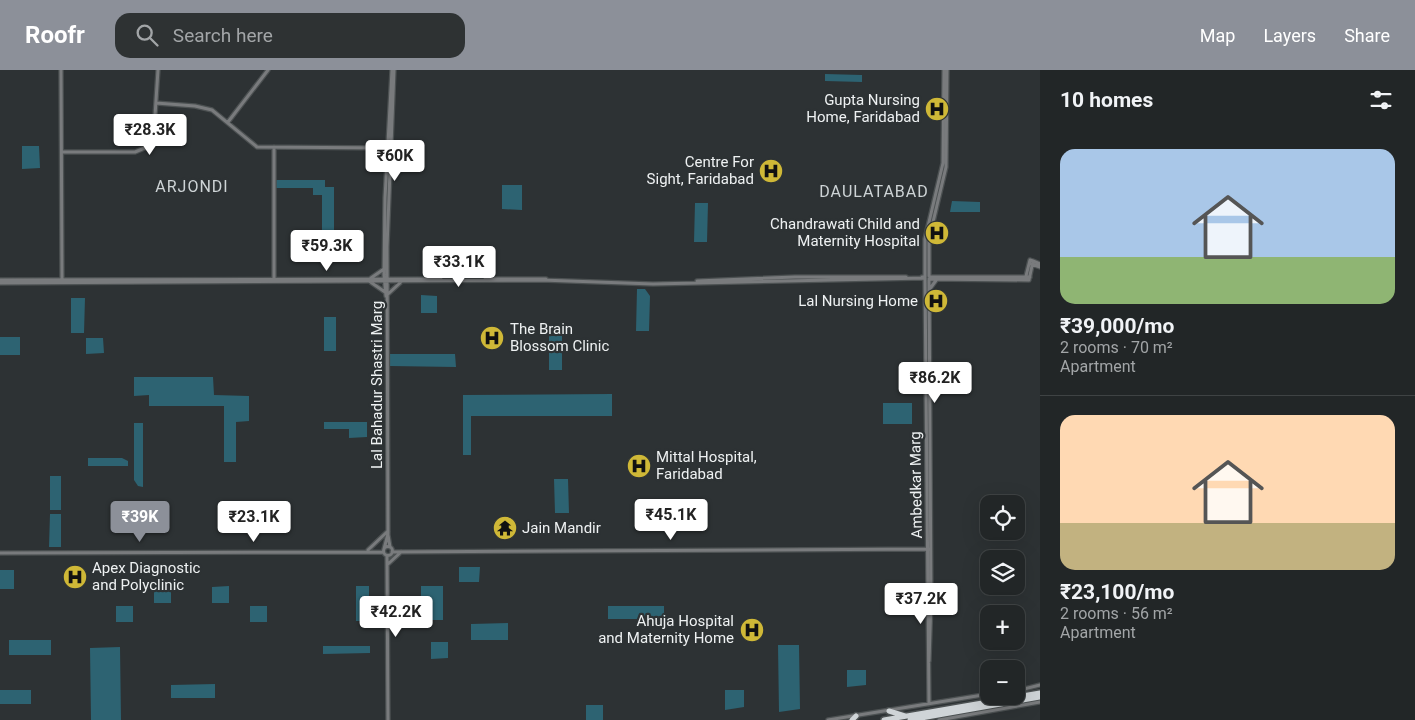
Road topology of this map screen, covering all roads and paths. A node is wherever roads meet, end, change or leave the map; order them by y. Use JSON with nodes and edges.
{"nodes":[{"id":1,"x":61,"y":70,"type":"edge"},
{"id":2,"x":158,"y":70,"type":"edge"},
{"id":3,"x":268,"y":70,"type":"edge"},
{"id":4,"x":393,"y":70,"type":"edge"},
{"id":5,"x":945,"y":70,"type":"edge"},
{"id":6,"x":156,"y":103,"type":"junction"},
{"id":7,"x":228,"y":122,"type":"junction"},
{"id":8,"x":274,"y":147,"type":"junction"},
{"id":9,"x":389,"y":148,"type":"junction"},
{"id":10,"x":62,"y":152,"type":"junction"},
{"id":11,"x":929,"y":265,"type":"junction"},
{"id":12,"x":1040,"y":266,"type":"edge"},
{"id":13,"x":384,"y":269,"type":"junction"},
{"id":14,"x":926,"y":270,"type":"junction"},
{"id":15,"x":918,"y":278,"type":"junction"},
{"id":16,"x":928,"y":278,"type":"junction"},
{"id":17,"x":938,"y":278,"type":"junction"},
{"id":18,"x":386,"y":279,"type":"junction"},
{"id":19,"x":273,"y":280,"type":"junction"},
{"id":20,"x":370,"y":280,"type":"junction"},
{"id":21,"x":0,"y":281,"type":"edge"},
{"id":22,"x":62,"y":281,"type":"junction"},
{"id":23,"x":401,"y":281,"type":"junction"},
{"id":24,"x":928,"y":293,"type":"junction"},
{"id":25,"x":387,"y":294,"type":"junction"},
{"id":26,"x":388,"y":532,"type":"junction"},
{"id":27,"x":390,"y":547,"type":"junction"},
{"id":28,"x":929,"y":549,"type":"junction"},
{"id":29,"x":384,"y":550,"type":"junction"},
{"id":30,"x":368,"y":551,"type":"junction"},
{"id":31,"x":402,"y":551,"type":"junction"},
{"id":32,"x":392,"y":552,"type":"junction"},
{"id":33,"x":0,"y":553,"type":"edge"},
{"id":34,"x":388,"y":556,"type":"junction"},
{"id":35,"x":387,"y":565,"type":"junction"},
{"id":36,"x":1040,"y":685,"type":"edge"},
{"id":37,"x":1025,"y":689,"type":"edge"},
{"id":38,"x":1040,"y":693,"type":"edge"},
{"id":39,"x":980,"y":696,"type":"edge"},
{"id":40,"x":1040,"y":697,"type":"edge"},
{"id":41,"x":1040,"y":702,"type":"edge"},
{"id":42,"x":929,"y":704,"type":"junction"},
{"id":43,"x":889,"y":711,"type":"junction"},
{"id":44,"x":854,"y":718,"type":"edge"},
{"id":45,"x":908,"y":718,"type":"edge"},
{"id":46,"x":388,"y":720,"type":"edge"},
{"id":47,"x":828,"y":720,"type":"edge"},
{"id":48,"x":884,"y":720,"type":"edge"},
{"id":49,"x":940,"y":720,"type":"edge"}],
"edges":[{"from":1,"to":10,"type":"street"},
{"from":2,"to":6,"type":"street"},
{"from":3,"to":7,"type":"street"},
{"from":4,"to":9,"type":"street"},
{"from":5,"to":11,"type":"street","name":"Ambedkar Marg"},
{"from":5,"to":14,"type":"street","name":"Ambedkar Marg"},
{"from":6,"to":7,"type":"street"},
{"from":6,"to":10,"type":"street"},
{"from":7,"to":8,"type":"street"},
{"from":8,"to":9,"type":"street"},
{"from":8,"to":19,"type":"street"},
{"from":9,"to":13,"type":"street"},
{"from":9,"to":18,"type":"street","name":"Lal Bahadur Shastri Marg"},
{"from":10,"to":22,"type":"street"},
{"from":11,"to":16,"type":"street","name":"Ambedkar Marg"},
{"from":11,"to":17,"type":"street"},
{"from":12,"to":17,"type":"street"},
{"from":13,"to":18,"type":"street"},
{"from":13,"to":20,"type":"street"},
{"from":14,"to":15,"type":"street"},
{"from":14,"to":16,"type":"street","name":"Ambedkar Marg"},
{"from":15,"to":16,"type":"street"},
{"from":15,"to":16,"type":"street"},
{"from":15,"to":18,"type":"street"},
{"from":15,"to":23,"type":"street"},
{"from":16,"to":17,"type":"street"},
{"from":16,"to":24,"type":"street","name":"Ambedkar Marg"},
{"from":16,"to":28,"type":"street","name":"Ambedkar Marg"},
{"from":17,"to":24,"type":"street"},
{"from":18,"to":20,"type":"street"},
{"from":18,"to":23,"type":"street"},
{"from":18,"to":25,"type":"street","name":"Lal Bahadur Shastri Marg"},
{"from":19,"to":20,"type":"street"},
{"from":19,"to":22,"type":"street"},
{"from":20,"to":25,"type":"street"},
{"from":21,"to":22,"type":"street"},
{"from":23,"to":25,"type":"street"},
{"from":24,"to":28,"type":"street","name":"Ambedkar Marg"},
{"from":25,"to":26,"type":"street","name":"Lal Bahadur Shastri Marg"},
{"from":26,"to":27,"type":"street"},
{"from":26,"to":29,"type":"street","name":"Lal Bahadur Shastri Marg"},
{"from":26,"to":30,"type":"street"},
{"from":27,"to":29,"type":"street"},
{"from":27,"to":32,"type":"street"},
{"from":28,"to":31,"type":"street"},
{"from":28,"to":42,"type":"street","name":"Ambedkar Marg"},
{"from":29,"to":30,"type":"street"},
{"from":29,"to":34,"type":"street"},
{"from":30,"to":33,"type":"street"},
{"from":31,"to":32,"type":"street"},
{"from":31,"to":35,"type":"street"},
{"from":32,"to":34,"type":"street"},
{"from":34,"to":35,"type":"street"},
{"from":35,"to":46,"type":"street"},
{"from":36,"to":37,"type":"street"},
{"from":38,"to":45,"type":"highway"},
{"from":39,"to":42,"type":"street"},
{"from":40,"to":45,"type":"highway"},
{"from":41,"to":49,"type":"street"},
{"from":42,"to":43,"type":"street"},
{"from":43,"to":44,"type":"street"},
{"from":43,"to":45,"type":"highway"},
{"from":44,"to":47,"type":"street"},
{"from":45,"to":48,"type":"highway"}]}
